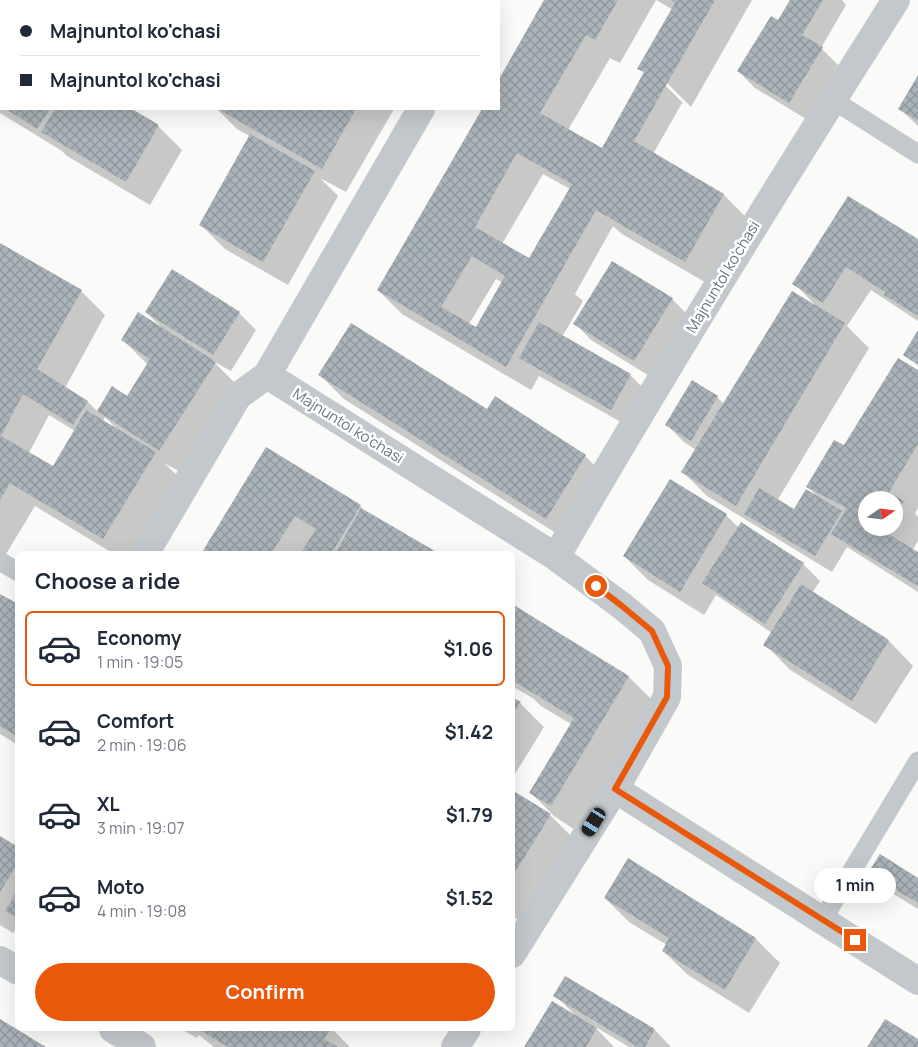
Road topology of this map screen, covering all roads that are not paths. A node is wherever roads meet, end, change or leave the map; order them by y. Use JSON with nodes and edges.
{"nodes":[{"id":1,"x":896,"y":0,"type":"edge"},
{"id":2,"x":833,"y":100,"type":"junction"},
{"id":3,"x":421,"y":110,"type":"edge"},
{"id":4,"x":918,"y":154,"type":"edge"},
{"id":5,"x":267,"y":375,"type":"junction"},
{"id":6,"x":147,"y":551,"type":"edge"},
{"id":7,"x":556,"y":557,"type":"junction"},
{"id":8,"x":0,"y":561,"type":"edge"},
{"id":9,"x":15,"y":570,"type":"edge"},
{"id":10,"x":918,"y":761,"type":"edge"},
{"id":11,"x":615,"y":789,"type":"junction"},
{"id":12,"x":823,"y":919,"type":"junction"},
{"id":13,"x":515,"y":949,"type":"edge"},
{"id":14,"x":0,"y":960,"type":"edge"},
{"id":15,"x":15,"y":969,"type":"edge"},
{"id":16,"x":918,"y":981,"type":"edge"},
{"id":17,"x":115,"y":1031,"type":"edge"},
{"id":18,"x":465,"y":1031,"type":"edge"},
{"id":19,"x":142,"y":1047,"type":"edge"},
{"id":20,"x":455,"y":1047,"type":"edge"}],
"edges":[{"from":1,"to":2,"type":"street","name":"Majnuntol ko'chasi"},
{"from":2,"to":4,"type":"lane"},
{"from":2,"to":7,"type":"street","name":"Majnuntol ko'chasi"},
{"from":3,"to":5,"type":"street"},
{"from":5,"to":6,"type":"street"},
{"from":5,"to":7,"type":"street","name":"Majnuntol ko'chasi"},
{"from":7,"to":11,"type":"street","name":"Majnuntol ko'chasi"},
{"from":8,"to":9,"type":"lane"},
{"from":10,"to":12,"type":"lane"},
{"from":11,"to":12,"type":"street"},
{"from":11,"to":13,"type":"street","name":"Majnuntol ko'chasi"},
{"from":12,"to":16,"type":"street"},
{"from":14,"to":15,"type":"street"},
{"from":17,"to":19,"type":"street"},
{"from":18,"to":20,"type":"street"}]}
